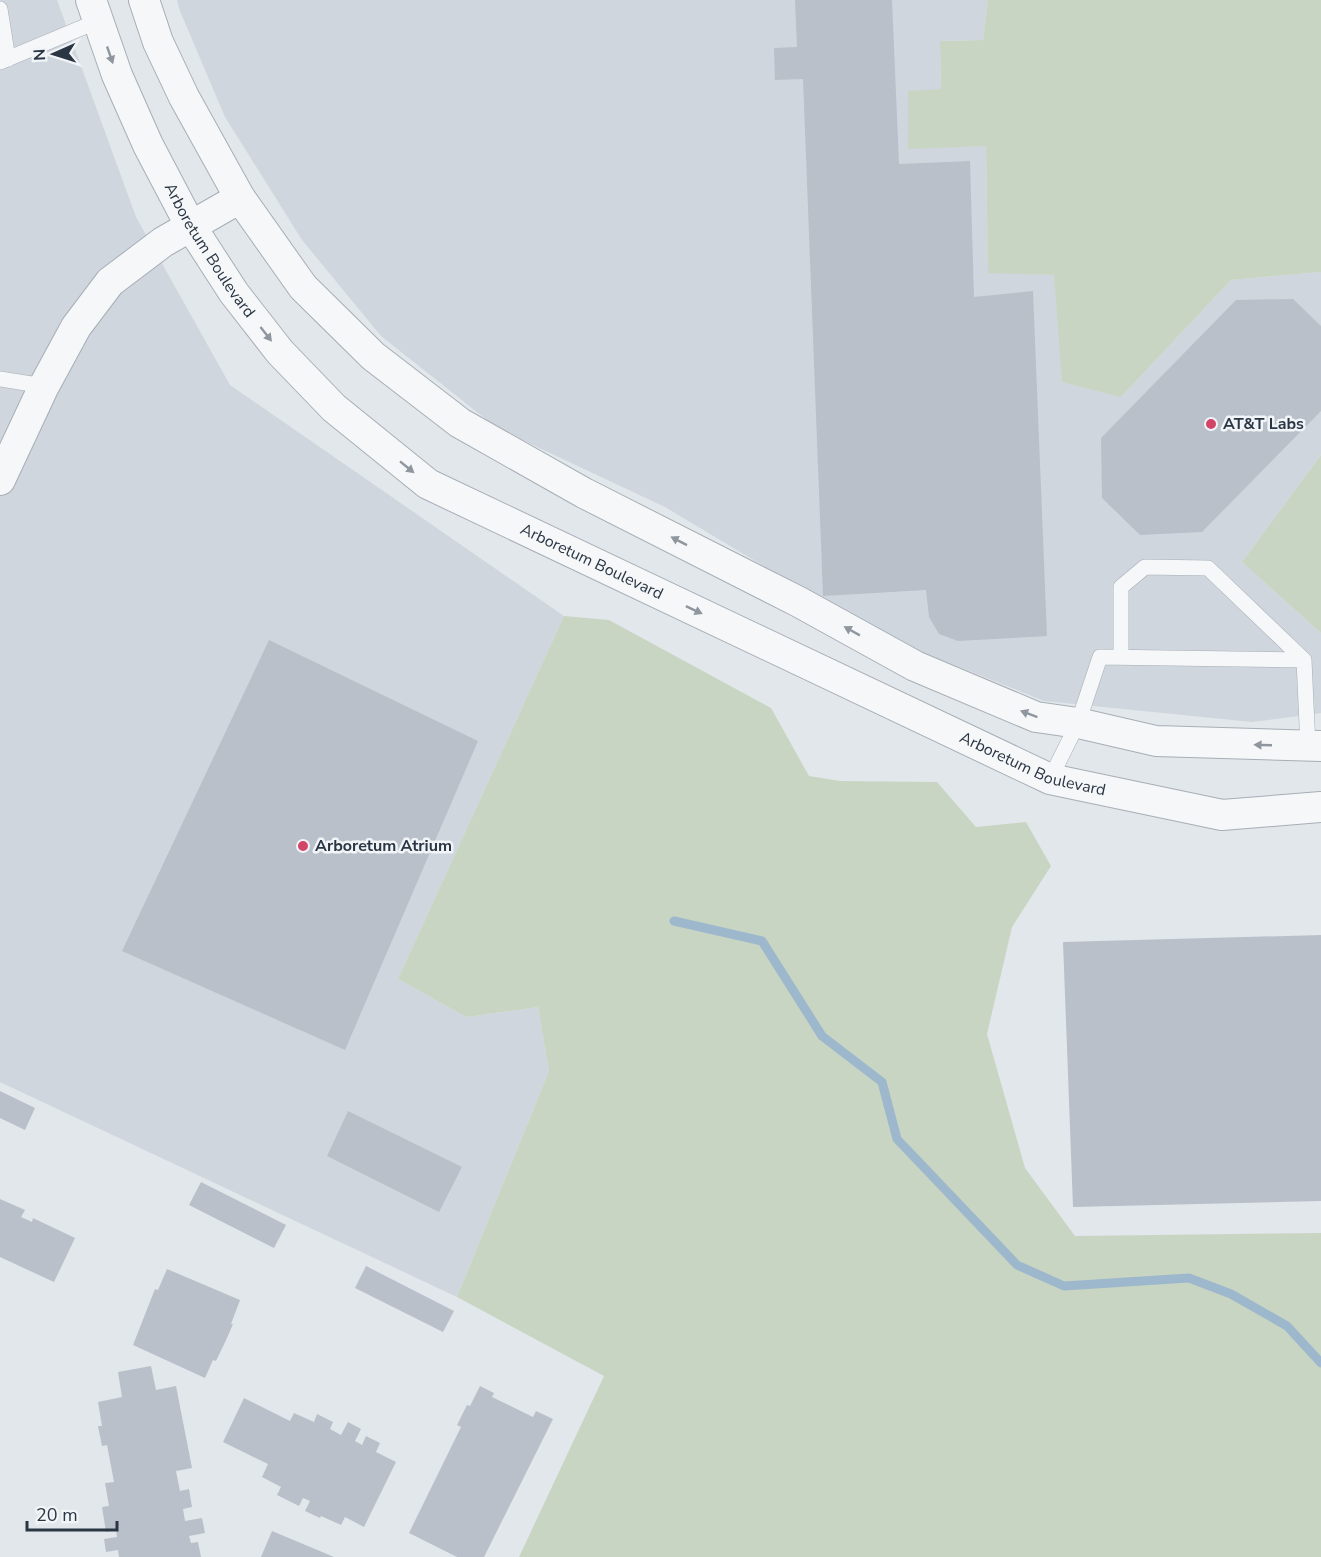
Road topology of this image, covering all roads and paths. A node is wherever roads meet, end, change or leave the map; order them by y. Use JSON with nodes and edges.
{"nodes":[{"id":1,"x":144,"y":0,"type":"edge"},
{"id":2,"x":0,"y":9,"type":"edge"},
{"id":3,"x":94,"y":10,"type":"edge"},
{"id":4,"x":4,"y":61,"type":"edge"},
{"id":5,"x":240,"y":198,"type":"junction"},
{"id":6,"x":190,"y":225,"type":"junction"},
{"id":7,"x":0,"y":379,"type":"edge"},
{"id":8,"x":44,"y":386,"type":"junction"},
{"id":9,"x":0,"y":480,"type":"edge"},
{"id":10,"x":1121,"y":657,"type":"junction"},
{"id":11,"x":1304,"y":660,"type":"junction"},
{"id":12,"x":1078,"y":723,"type":"junction"},
{"id":13,"x":1314,"y":747,"type":"edge"},
{"id":14,"x":1050,"y":779,"type":"junction"},
{"id":15,"x":1321,"y":807,"type":"edge"}],
"edges":[{"from":1,"to":5,"type":"street"},
{"from":2,"to":4,"type":"lane"},
{"from":3,"to":4,"type":"lane"},
{"from":3,"to":6,"type":"street","name":"Arboretum Boulevard","one_way":true},
{"from":5,"to":6,"type":"street"},
{"from":12,"to":5,"type":"street","one_way":true},
{"from":6,"to":8,"type":"street"},
{"from":6,"to":14,"type":"street","name":"Arboretum Boulevard","one_way":true},
{"from":7,"to":8,"type":"lane"},
{"from":8,"to":9,"type":"street"},
{"from":10,"to":11,"type":"lane"},
{"from":10,"to":11,"type":"lane"},
{"from":10,"to":12,"type":"lane"},
{"from":11,"to":13,"type":"lane"},
{"from":13,"to":12,"type":"street","one_way":true},
{"from":12,"to":14,"type":"lane"},
{"from":14,"to":15,"type":"street","name":"Arboretum Boulevard"}]}
